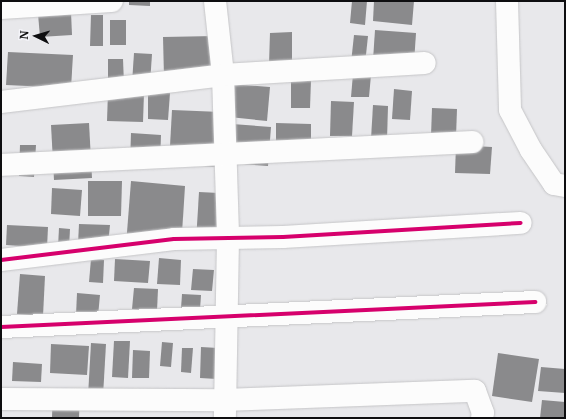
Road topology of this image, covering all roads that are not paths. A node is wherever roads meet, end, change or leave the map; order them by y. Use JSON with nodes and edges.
{"nodes":[{"id":1,"x":112,"y":1,"type":"edge"},
{"id":2,"x":215,"y":1,"type":"edge"},
{"id":3,"x":507,"y":1,"type":"edge"},
{"id":4,"x":1,"y":8,"type":"edge"},
{"id":5,"x":425,"y":63,"type":"dead end"},
{"id":6,"x":223,"y":76,"type":"junction"},
{"id":7,"x":1,"y":102,"type":"edge"},
{"id":8,"x":472,"y":142,"type":"dead end"},
{"id":9,"x":224,"y":155,"type":"junction"},
{"id":10,"x":1,"y":165,"type":"edge"},
{"id":11,"x":565,"y":186,"type":"edge"},
{"id":12,"x":521,"y":223,"type":"dead end"},
{"id":13,"x":228,"y":238,"type":"junction"},
{"id":14,"x":1,"y":260,"type":"edge"},
{"id":15,"x":535,"y":302,"type":"dead end"},
{"id":16,"x":225,"y":316,"type":"junction"},
{"id":17,"x":1,"y":327,"type":"edge"},
{"id":18,"x":1,"y":399,"type":"edge"},
{"id":19,"x":224,"y":409,"type":"edge"},
{"id":20,"x":482,"y":418,"type":"edge"}],
"edges":[{"from":1,"to":4,"type":"street"},
{"from":2,"to":6,"type":"street"},
{"from":3,"to":11,"type":"street"},
{"from":5,"to":6,"type":"street"},
{"from":6,"to":7,"type":"street"},
{"from":6,"to":9,"type":"street"},
{"from":8,"to":9,"type":"street"},
{"from":9,"to":10,"type":"street"},
{"from":9,"to":13,"type":"street"},
{"from":12,"to":13,"type":"street"},
{"from":13,"to":14,"type":"street"},
{"from":13,"to":16,"type":"street"},
{"from":15,"to":16,"type":"street"},
{"from":16,"to":17,"type":"street"},
{"from":16,"to":19,"type":"street"},
{"from":18,"to":19,"type":"street"},
{"from":19,"to":20,"type":"street"}]}
